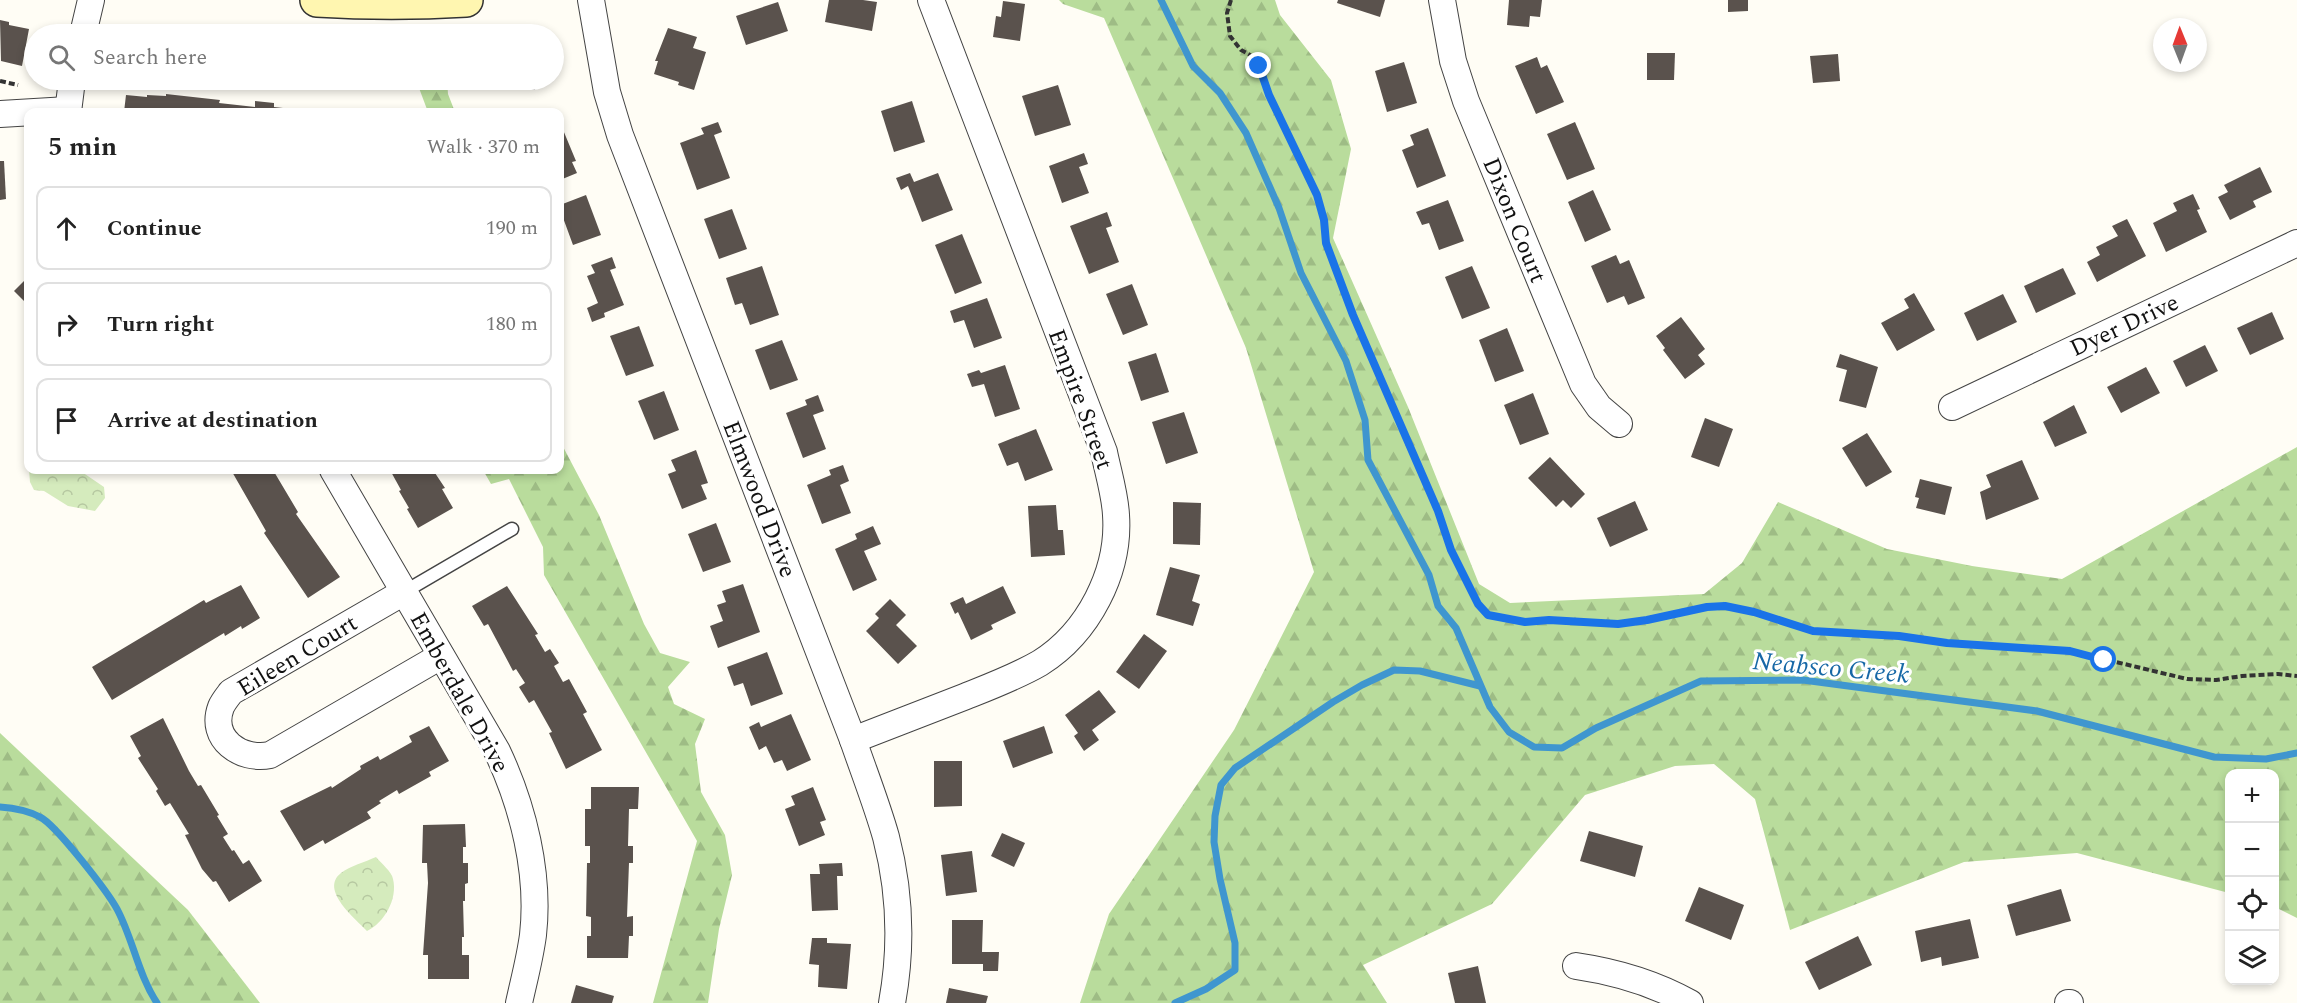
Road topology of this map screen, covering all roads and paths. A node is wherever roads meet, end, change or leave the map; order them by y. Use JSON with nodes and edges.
{"nodes":[{"id":1,"x":91,"y":0,"type":"edge"},
{"id":2,"x":317,"y":0,"type":"edge"},
{"id":3,"x":466,"y":0,"type":"edge"},
{"id":4,"x":591,"y":0,"type":"edge"},
{"id":5,"x":931,"y":0,"type":"edge"},
{"id":6,"x":1232,"y":0,"type":"edge"},
{"id":7,"x":1442,"y":0,"type":"edge"},
{"id":8,"x":85,"y":24,"type":"edge"},
{"id":9,"x":0,"y":81,"type":"edge"},
{"id":10,"x":18,"y":85,"type":"dead end"},
{"id":11,"x":71,"y":90,"type":"edge"},
{"id":12,"x":68,"y":108,"type":"edge"},
{"id":13,"x":24,"y":113,"type":"edge"},
{"id":14,"x":0,"y":114,"type":"edge"},
{"id":15,"x":2297,"y":243,"type":"edge"},
{"id":16,"x":1952,"y":407,"type":"dead end"},
{"id":17,"x":1619,"y":424,"type":"dead end"},
{"id":18,"x":335,"y":474,"type":"edge"},
{"id":19,"x":512,"y":529,"type":"dead end"},
{"id":20,"x":404,"y":592,"type":"junction"},
{"id":21,"x":441,"y":656,"type":"junction"},
{"id":22,"x":2297,"y":676,"type":"edge"},
{"id":23,"x":853,"y":740,"type":"junction"},
{"id":24,"x":1576,"y":966,"type":"dead end"},
{"id":25,"x":519,"y":1003,"type":"edge"},
{"id":26,"x":892,"y":1003,"type":"edge"},
{"id":27,"x":1690,"y":1003,"type":"edge"}],
"edges":[{"from":1,"to":8,"type":"street"},
{"from":2,"to":3,"type":"street"},
{"from":4,"to":23,"type":"street","name":"Elmwood Drive"},
{"from":5,"to":23,"type":"street","name":"Empire Street"},
{"from":6,"to":22,"type":"path"},
{"from":7,"to":17,"type":"street","name":"Dixon Court"},
{"from":9,"to":10,"type":"path"},
{"from":11,"to":12,"type":"street"},
{"from":13,"to":14,"type":"street"},
{"from":15,"to":16,"type":"street","name":"Dyer Drive"},
{"from":18,"to":20,"type":"street","name":"Emberdale Drive"},
{"from":19,"to":20,"type":"lane"},
{"from":20,"to":21,"type":"street","name":"Emberdale Drive"},
{"from":20,"to":21,"type":"street","name":"Eileen Court"},
{"from":21,"to":25,"type":"street","name":"Emberdale Drive"},
{"from":23,"to":26,"type":"street","name":"Elmwood Drive"},
{"from":24,"to":27,"type":"street"}]}
